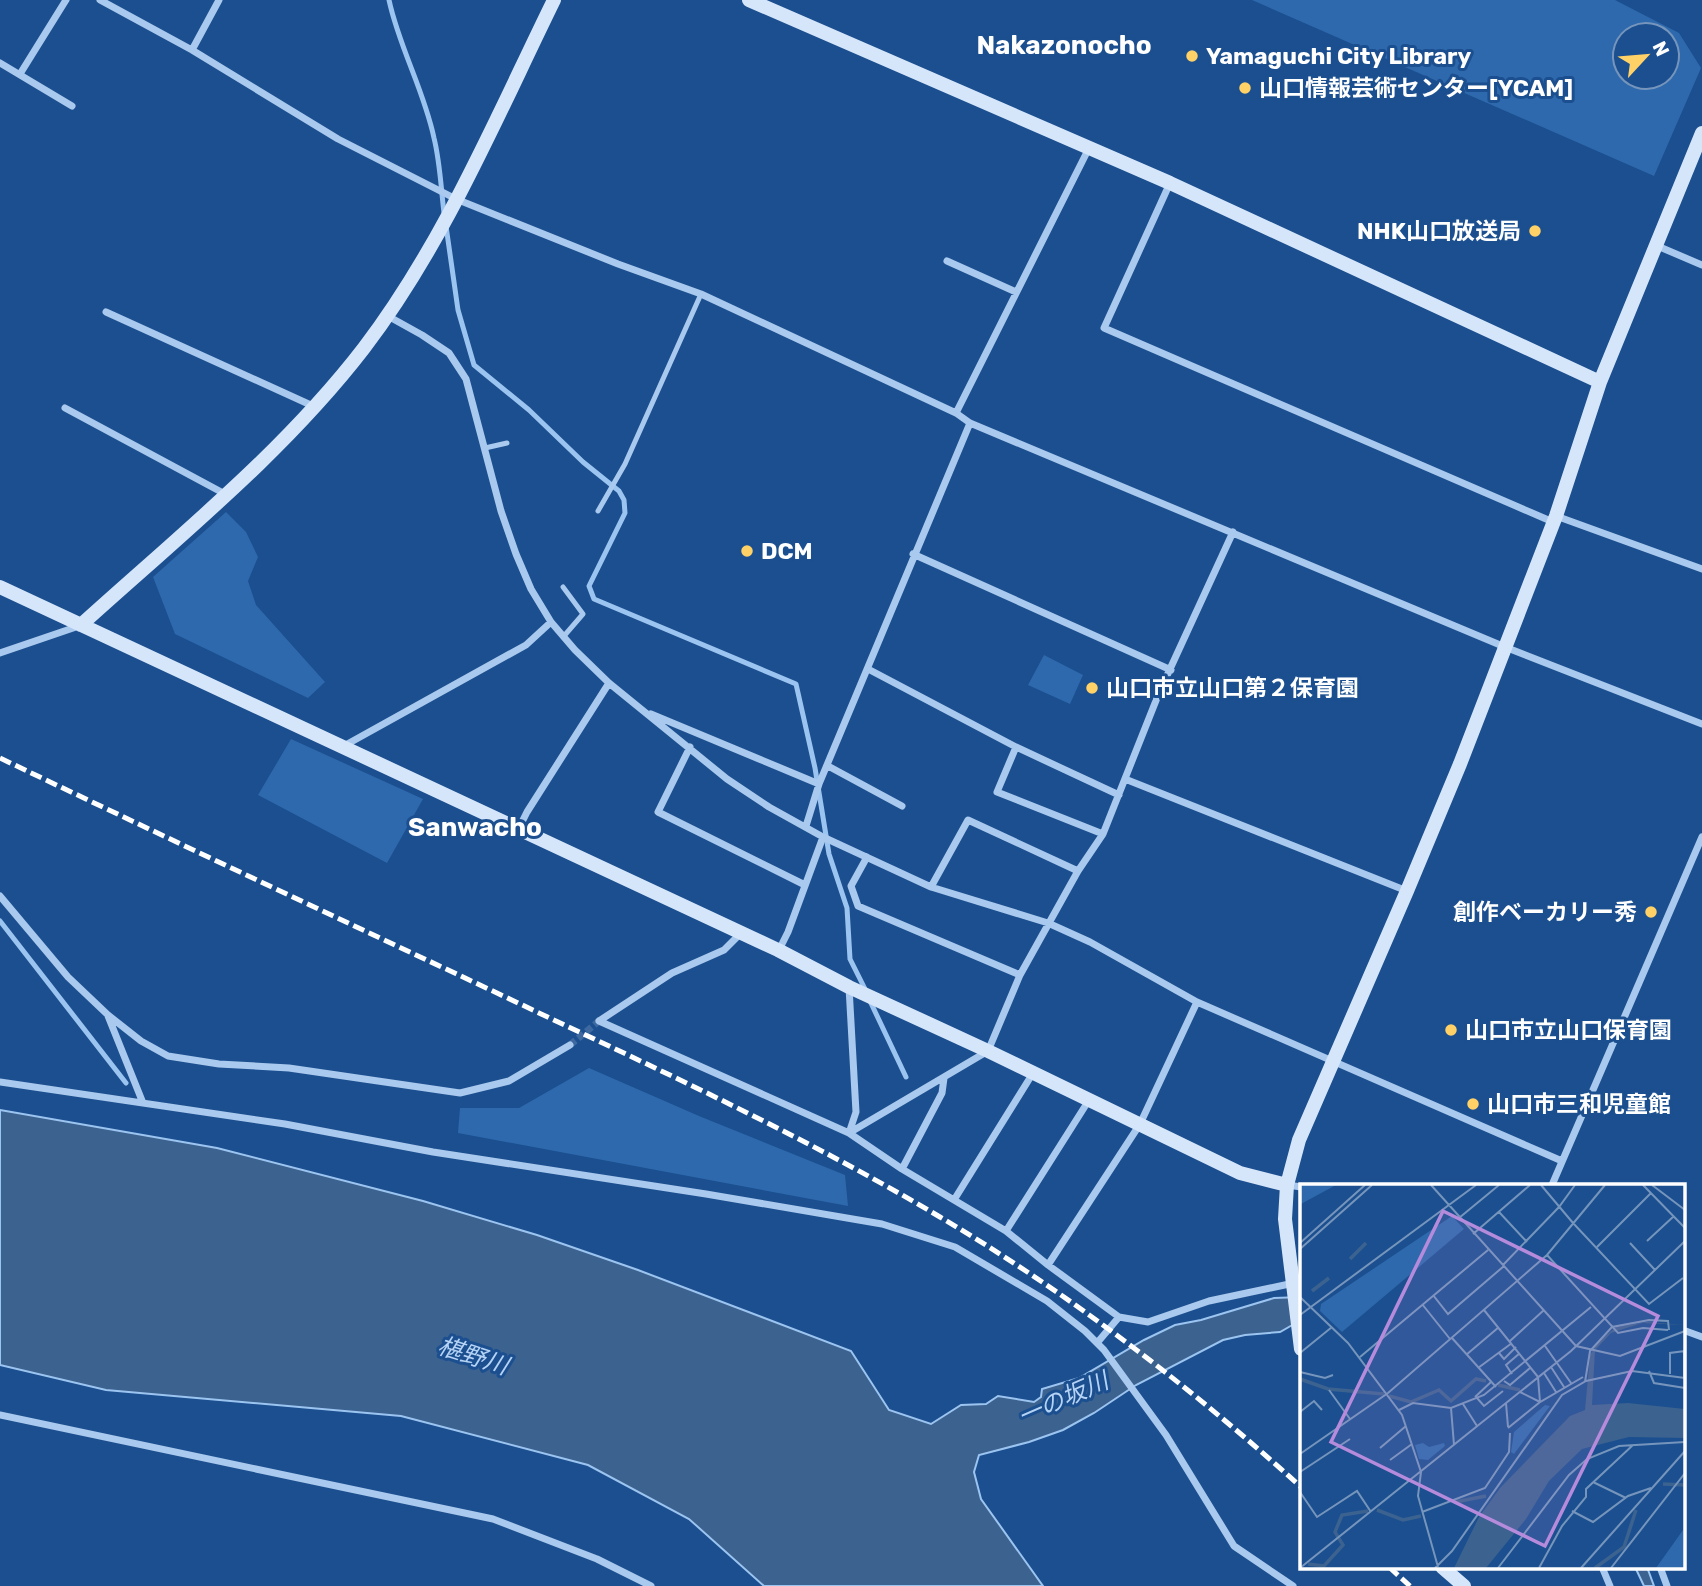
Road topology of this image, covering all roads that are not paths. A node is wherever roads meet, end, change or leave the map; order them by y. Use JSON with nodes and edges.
{"nodes":[{"id":1,"x":66,"y":0,"type":"edge"},
{"id":2,"x":100,"y":0,"type":"edge"},
{"id":3,"x":219,"y":0,"type":"edge"},
{"id":4,"x":554,"y":0,"type":"edge"},
{"id":5,"x":749,"y":0,"type":"edge"},
{"id":6,"x":192,"y":50,"type":"junction"},
{"id":7,"x":0,"y":63,"type":"edge"},
{"id":8,"x":20,"y":74,"type":"junction"},
{"id":9,"x":72,"y":106,"type":"dead end"},
{"id":10,"x":1702,"y":133,"type":"edge"},
{"id":11,"x":1089,"y":147,"type":"junction"},
{"id":12,"x":1170,"y":183,"type":"junction"},
{"id":13,"x":456,"y":199,"type":"junction"},
{"id":14,"x":1654,"y":245,"type":"junction"},
{"id":15,"x":947,"y":261,"type":"dead end"},
{"id":16,"x":1702,"y":265,"type":"edge"},
{"id":17,"x":1016,"y":292,"type":"junction"},
{"id":18,"x":701,"y":294,"type":"junction"},
{"id":19,"x":106,"y":312,"type":"dead end"},
{"id":20,"x":386,"y":315,"type":"junction"},
{"id":21,"x":1600,"y":383,"type":"junction"},
{"id":22,"x":313,"y":406,"type":"junction"},
{"id":23,"x":65,"y":408,"type":"dead end"},
{"id":24,"x":956,"y":413,"type":"junction"},
{"id":25,"x":970,"y":423,"type":"junction"},
{"id":26,"x":507,"y":443,"type":"dead end"},
{"id":27,"x":485,"y":449,"type":"junction"},
{"id":28,"x":225,"y":494,"type":"junction"},
{"id":29,"x":598,"y":511,"type":"dead end"},
{"id":30,"x":1555,"y":519,"type":"junction"},
{"id":31,"x":1233,"y":532,"type":"junction"},
{"id":32,"x":913,"y":555,"type":"junction"},
{"id":33,"x":1702,"y":569,"type":"edge"},
{"id":34,"x":0,"y":587,"type":"edge"},
{"id":35,"x":563,"y":587,"type":"dead end"},
{"id":36,"x":551,"y":622,"type":"junction"},
{"id":37,"x":81,"y":625,"type":"junction"},
{"id":38,"x":564,"y":636,"type":"junction"},
{"id":39,"x":1505,"y":647,"type":"junction"},
{"id":40,"x":0,"y":653,"type":"edge"},
{"id":41,"x":867,"y":668,"type":"junction"},
{"id":42,"x":1171,"y":670,"type":"junction"},
{"id":43,"x":609,"y":683,"type":"junction"},
{"id":44,"x":641,"y":710,"type":"junction"},
{"id":45,"x":1702,"y":724,"type":"edge"},
{"id":46,"x":341,"y":747,"type":"junction"},
{"id":47,"x":690,"y":747,"type":"junction"},
{"id":48,"x":1016,"y":747,"type":"junction"},
{"id":49,"x":828,"y":766,"type":"junction"},
{"id":50,"x":1125,"y":779,"type":"junction"},
{"id":51,"x":819,"y":783,"type":"junction"},
{"id":52,"x":1119,"y":795,"type":"junction"},
{"id":53,"x":902,"y":806,"type":"dead end"},
{"id":54,"x":806,"y":826,"type":"junction"},
{"id":55,"x":519,"y":828,"type":"junction"},
{"id":56,"x":1103,"y":834,"type":"junction"},
{"id":57,"x":823,"y":836,"type":"junction"},
{"id":58,"x":1702,"y":837,"type":"edge"},
{"id":59,"x":867,"y":857,"type":"junction"},
{"id":60,"x":1077,"y":871,"type":"junction"},
{"id":61,"x":803,"y":884,"type":"junction"},
{"id":62,"x":931,"y":887,"type":"junction"},
{"id":63,"x":1407,"y":891,"type":"junction"},
{"id":64,"x":0,"y":896,"type":"edge"},
{"id":65,"x":1048,"y":923,"type":"junction"},
{"id":66,"x":741,"y":933,"type":"junction"},
{"id":67,"x":778,"y":950,"type":"junction"},
{"id":68,"x":1020,"y":975,"type":"junction"},
{"id":69,"x":849,"y":987,"type":"junction"},
{"id":70,"x":1197,"y":1002,"type":"junction"},
{"id":71,"x":108,"y":1015,"type":"junction"},
{"id":72,"x":570,"y":1045,"type":"tunnel mouth"},
{"id":73,"x":988,"y":1051,"type":"junction"},
{"id":74,"x":1332,"y":1061,"type":"junction"},
{"id":75,"x":1033,"y":1073,"type":"junction"},
{"id":76,"x":944,"y":1078,"type":"junction"},
{"id":77,"x":0,"y":1082,"type":"edge"},
{"id":78,"x":1089,"y":1100,"type":"junction"},
{"id":79,"x":143,"y":1103,"type":"junction"},
{"id":80,"x":1140,"y":1124,"type":"junction"},
{"id":81,"x":849,"y":1133,"type":"junction"},
{"id":82,"x":1562,"y":1160,"type":"junction"},
{"id":83,"x":902,"y":1169,"type":"junction"},
{"id":84,"x":1552,"y":1184,"type":"edge"},
{"id":85,"x":1294,"y":1186,"type":"edge"},
{"id":86,"x":954,"y":1200,"type":"junction"},
{"id":87,"x":1006,"y":1231,"type":"junction"},
{"id":88,"x":1048,"y":1265,"type":"junction"},
{"id":89,"x":1297,"y":1285,"type":"edge"},
{"id":90,"x":1119,"y":1317,"type":"junction"},
{"id":91,"x":1684,"y":1330,"type":"edge"},
{"id":92,"x":1300,"y":1332,"type":"edge"},
{"id":93,"x":1702,"y":1337,"type":"edge"},
{"id":94,"x":1097,"y":1343,"type":"junction"},
{"id":95,"x":0,"y":1415,"type":"edge"},
{"id":96,"x":1443,"y":1568,"type":"edge"},
{"id":97,"x":1602,"y":1568,"type":"edge"},
{"id":98,"x":1660,"y":1568,"type":"edge"},
{"id":99,"x":651,"y":1586,"type":"edge"},
{"id":100,"x":1293,"y":1586,"type":"edge"},
{"id":101,"x":1464,"y":1586,"type":"edge"},
{"id":102,"x":1609,"y":1586,"type":"edge"},
{"id":103,"x":1667,"y":1586,"type":"edge"}],
"edges":[{"from":1,"to":8,"type":"street"},
{"from":2,"to":6,"type":"street"},
{"from":3,"to":6,"type":"street"},
{"from":4,"to":13,"type":"street"},
{"from":5,"to":11,"type":"street"},
{"from":6,"to":13,"type":"street"},
{"from":7,"to":8,"type":"street"},
{"from":8,"to":9,"type":"street"},
{"from":10,"to":14,"type":"street"},
{"from":11,"to":12,"type":"street"},
{"from":11,"to":17,"type":"street"},
{"from":12,"to":21,"type":"street"},
{"from":12,"to":30,"type":"street"},
{"from":13,"to":18,"type":"street"},
{"from":13,"to":20,"type":"street"},
{"from":14,"to":16,"type":"street"},
{"from":14,"to":21,"type":"street"},
{"from":15,"to":17,"type":"street"},
{"from":17,"to":24,"type":"street"},
{"from":18,"to":24,"type":"street"},
{"from":18,"to":29,"type":"lane"},
{"from":19,"to":22,"type":"street"},
{"from":20,"to":22,"type":"street"},
{"from":20,"to":27,"type":"street"},
{"from":21,"to":30,"type":"street"},
{"from":22,"to":28,"type":"street"},
{"from":23,"to":28,"type":"street"},
{"from":24,"to":25,"type":"street"},
{"from":25,"to":31,"type":"street"},
{"from":25,"to":32,"type":"street"},
{"from":26,"to":27,"type":"lane"},
{"from":27,"to":36,"type":"street"},
{"from":28,"to":37,"type":"street"},
{"from":30,"to":33,"type":"street"},
{"from":30,"to":39,"type":"street"},
{"from":31,"to":39,"type":"street"},
{"from":31,"to":42,"type":"street"},
{"from":32,"to":41,"type":"street"},
{"from":32,"to":42,"type":"street"},
{"from":34,"to":37,"type":"street"},
{"from":35,"to":38,"type":"lane"},
{"from":36,"to":38,"type":"street"},
{"from":36,"to":46,"type":"street"},
{"from":37,"to":40,"type":"street"},
{"from":37,"to":46,"type":"street"},
{"from":38,"to":43,"type":"street"},
{"from":39,"to":45,"type":"street"},
{"from":39,"to":63,"type":"street"},
{"from":41,"to":48,"type":"street"},
{"from":41,"to":49,"type":"street"},
{"from":42,"to":50,"type":"street"},
{"from":43,"to":44,"type":"street"},
{"from":43,"to":55,"type":"street"},
{"from":44,"to":47,"type":"street"},
{"from":44,"to":51,"type":"street"},
{"from":46,"to":55,"type":"street"},
{"from":47,"to":54,"type":"street"},
{"from":47,"to":61,"type":"street"},
{"from":48,"to":52,"type":"street"},
{"from":48,"to":56,"type":"street"},
{"from":49,"to":51,"type":"street"},
{"from":49,"to":53,"type":"street"},
{"from":50,"to":52,"type":"street"},
{"from":50,"to":63,"type":"street"},
{"from":51,"to":54,"type":"street"},
{"from":52,"to":56,"type":"street"},
{"from":54,"to":57,"type":"street"},
{"from":55,"to":66,"type":"street"},
{"from":56,"to":60,"type":"street"},
{"from":57,"to":59,"type":"street"},
{"from":57,"to":61,"type":"street"},
{"from":58,"to":82,"type":"street"},
{"from":59,"to":62,"type":"street"},
{"from":59,"to":68,"type":"street"},
{"from":60,"to":62,"type":"street"},
{"from":60,"to":65,"type":"street"},
{"from":61,"to":67,"type":"street"},
{"from":62,"to":65,"type":"street"},
{"from":63,"to":74,"type":"street"},
{"from":64,"to":71,"type":"street"},
{"from":65,"to":68,"type":"street"},
{"from":65,"to":70,"type":"street"},
{"from":66,"to":67,"type":"street"},
{"from":66,"to":81,"type":"street"},
{"from":67,"to":69,"type":"street"},
{"from":68,"to":73,"type":"street"},
{"from":69,"to":73,"type":"street"},
{"from":69,"to":81,"type":"street"},
{"from":70,"to":74,"type":"street"},
{"from":70,"to":80,"type":"street"},
{"from":71,"to":72,"type":"street"},
{"from":71,"to":79,"type":"street"},
{"from":73,"to":75,"type":"street"},
{"from":73,"to":76,"type":"street"},
{"from":74,"to":82,"type":"street"},
{"from":74,"to":85,"type":"street"},
{"from":75,"to":78,"type":"street"},
{"from":75,"to":86,"type":"street"},
{"from":76,"to":81,"type":"street"},
{"from":76,"to":83,"type":"street"},
{"from":77,"to":79,"type":"street"},
{"from":78,"to":80,"type":"street"},
{"from":78,"to":87,"type":"street"},
{"from":79,"to":94,"type":"street"},
{"from":80,"to":85,"type":"street"},
{"from":80,"to":88,"type":"street"},
{"from":81,"to":83,"type":"street"},
{"from":82,"to":84,"type":"street"},
{"from":83,"to":86,"type":"street"},
{"from":85,"to":89,"type":"street"},
{"from":86,"to":87,"type":"street"},
{"from":87,"to":88,"type":"street"},
{"from":88,"to":90,"type":"street"},
{"from":89,"to":90,"type":"street"},
{"from":89,"to":92,"type":"street"},
{"from":90,"to":94,"type":"street"},
{"from":91,"to":93,"type":"street"},
{"from":94,"to":100,"type":"street"},
{"from":95,"to":99,"type":"street"},
{"from":96,"to":101,"type":"street"},
{"from":97,"to":102,"type":"street"},
{"from":98,"to":103,"type":"street"}]}
